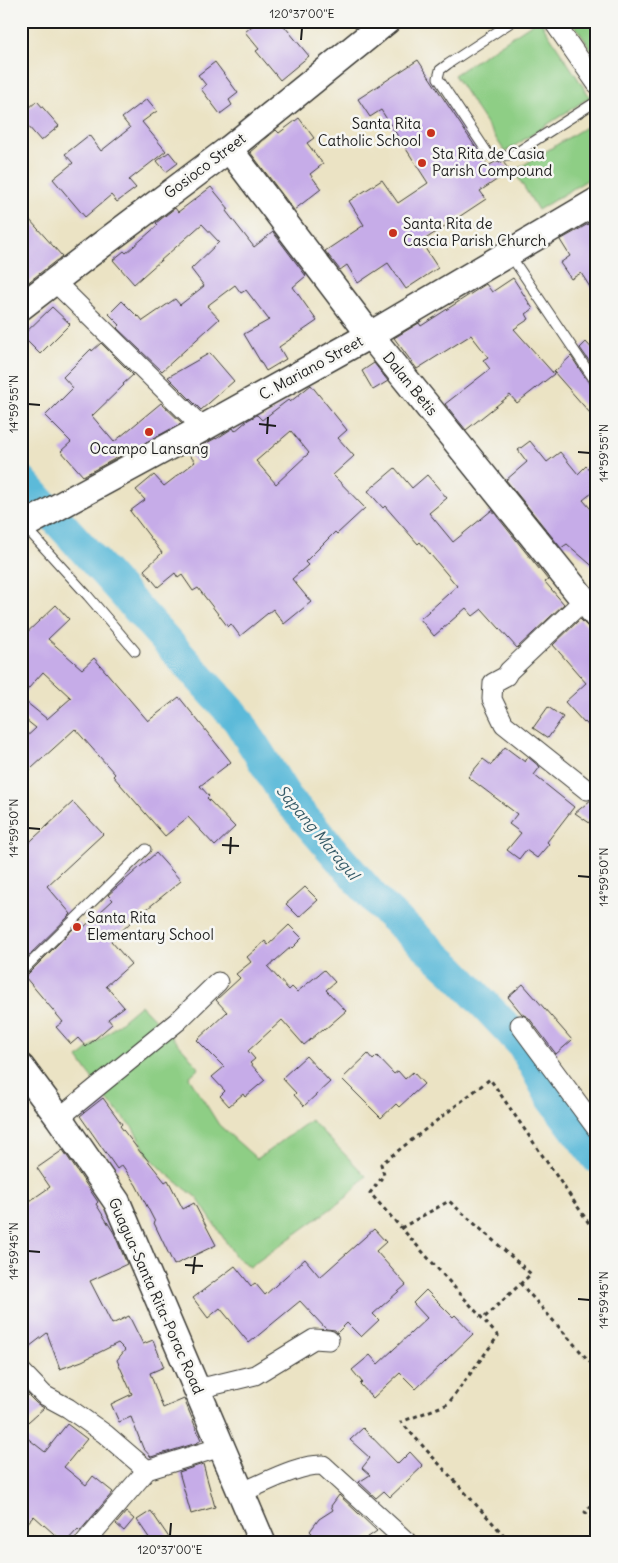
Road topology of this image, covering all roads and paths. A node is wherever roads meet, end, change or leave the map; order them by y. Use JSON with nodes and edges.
{"nodes":[{"id":1,"x":387,"y":21,"type":"edge"},
{"id":2,"x":513,"y":21,"type":"edge"},
{"id":3,"x":553,"y":21,"type":"edge"},
{"id":4,"x":597,"y":84,"type":"edge"},
{"id":5,"x":597,"y":102,"type":"edge"},
{"id":6,"x":229,"y":148,"type":"junction"},
{"id":7,"x":597,"y":201,"type":"edge"},
{"id":8,"x":508,"y":252,"type":"junction"},
{"id":9,"x":54,"y":281,"type":"junction"},
{"id":10,"x":21,"y":307,"type":"edge"},
{"id":11,"x":370,"y":334,"type":"junction"},
{"id":12,"x":597,"y":384,"type":"edge"},
{"id":13,"x":203,"y":428,"type":"junction"},
{"id":14,"x":24,"y":525,"type":"edge"},
{"id":15,"x":590,"y":608,"type":"edge"},
{"id":16,"x":135,"y":651,"type":"dead end"},
{"id":17,"x":587,"y":790,"type":"dead end"},
{"id":18,"x":146,"y":849,"type":"dead end"},
{"id":19,"x":21,"y":972,"type":"edge"},
{"id":20,"x":218,"y":982,"type":"dead end"},
{"id":21,"x":520,"y":1025,"type":"dead end"},
{"id":22,"x":21,"y":1067,"type":"edge"},
{"id":23,"x":59,"y":1118,"type":"junction"},
{"id":24,"x":597,"y":1129,"type":"edge"},
{"id":25,"x":401,"y":1228,"type":"junction"},
{"id":26,"x":597,"y":1235,"type":"edge"},
{"id":27,"x":520,"y":1283,"type":"junction"},
{"id":28,"x":483,"y":1319,"type":"junction"},
{"id":29,"x":329,"y":1340,"type":"dead end"},
{"id":30,"x":597,"y":1370,"type":"edge"},
{"id":31,"x":21,"y":1371,"type":"edge"},
{"id":32,"x":197,"y":1387,"type":"junction"},
{"id":33,"x":221,"y":1447,"type":"junction"},
{"id":34,"x":147,"y":1470,"type":"junction"},
{"id":35,"x":242,"y":1492,"type":"junction"},
{"id":36,"x":597,"y":1500,"type":"edge"},
{"id":37,"x":597,"y":1523,"type":"edge"},
{"id":38,"x":85,"y":1542,"type":"edge"},
{"id":39,"x":262,"y":1542,"type":"edge"},
{"id":40,"x":407,"y":1542,"type":"edge"},
{"id":41,"x":510,"y":1542,"type":"edge"}],
"edges":[{"from":1,"to":6,"type":"street","name":"Gosioco Street"},
{"from":2,"to":5,"type":"lane"},
{"from":3,"to":4,"type":"street"},
{"from":6,"to":9,"type":"street","name":"Gosioco Street"},
{"from":6,"to":11,"type":"street","name":"Dalan Betis"},
{"from":7,"to":8,"type":"street","name":"C. Mariano Street"},
{"from":8,"to":11,"type":"street","name":"C. Mariano Street"},
{"from":8,"to":12,"type":"lane"},
{"from":9,"to":10,"type":"street","name":"Gosioco Street"},
{"from":9,"to":13,"type":"street"},
{"from":11,"to":13,"type":"street","name":"C. Mariano Street"},
{"from":11,"to":15,"type":"street","name":"Dalan Betis"},
{"from":13,"to":14,"type":"street","name":"C. Mariano Street"},
{"from":14,"to":16,"type":"lane"},
{"from":15,"to":17,"type":"street"},
{"from":18,"to":19,"type":"lane"},
{"from":20,"to":23,"type":"street"},
{"from":21,"to":24,"type":"street"},
{"from":22,"to":23,"type":"street","name":"Guagua-Santa Rita-Porac Road"},
{"from":23,"to":32,"type":"street","name":"Guagua-Santa Rita-Porac Road"},
{"from":25,"to":26,"type":"path"},
{"from":25,"to":27,"type":"path"},
{"from":25,"to":28,"type":"path"},
{"from":27,"to":28,"type":"path"},
{"from":27,"to":30,"type":"path"},
{"from":28,"to":41,"type":"path"},
{"from":29,"to":32,"type":"street"},
{"from":31,"to":34,"type":"street"},
{"from":32,"to":33,"type":"street","name":"Guagua-Santa Rita-Porac Road"},
{"from":33,"to":34,"type":"street"},
{"from":33,"to":35,"type":"street","name":"Guagua-Santa Rita-Porac Road"},
{"from":34,"to":38,"type":"street"},
{"from":35,"to":39,"type":"street","name":"Guagua-Santa Rita-Porac Road"},
{"from":35,"to":40,"type":"street"},
{"from":36,"to":37,"type":"path"}]}
